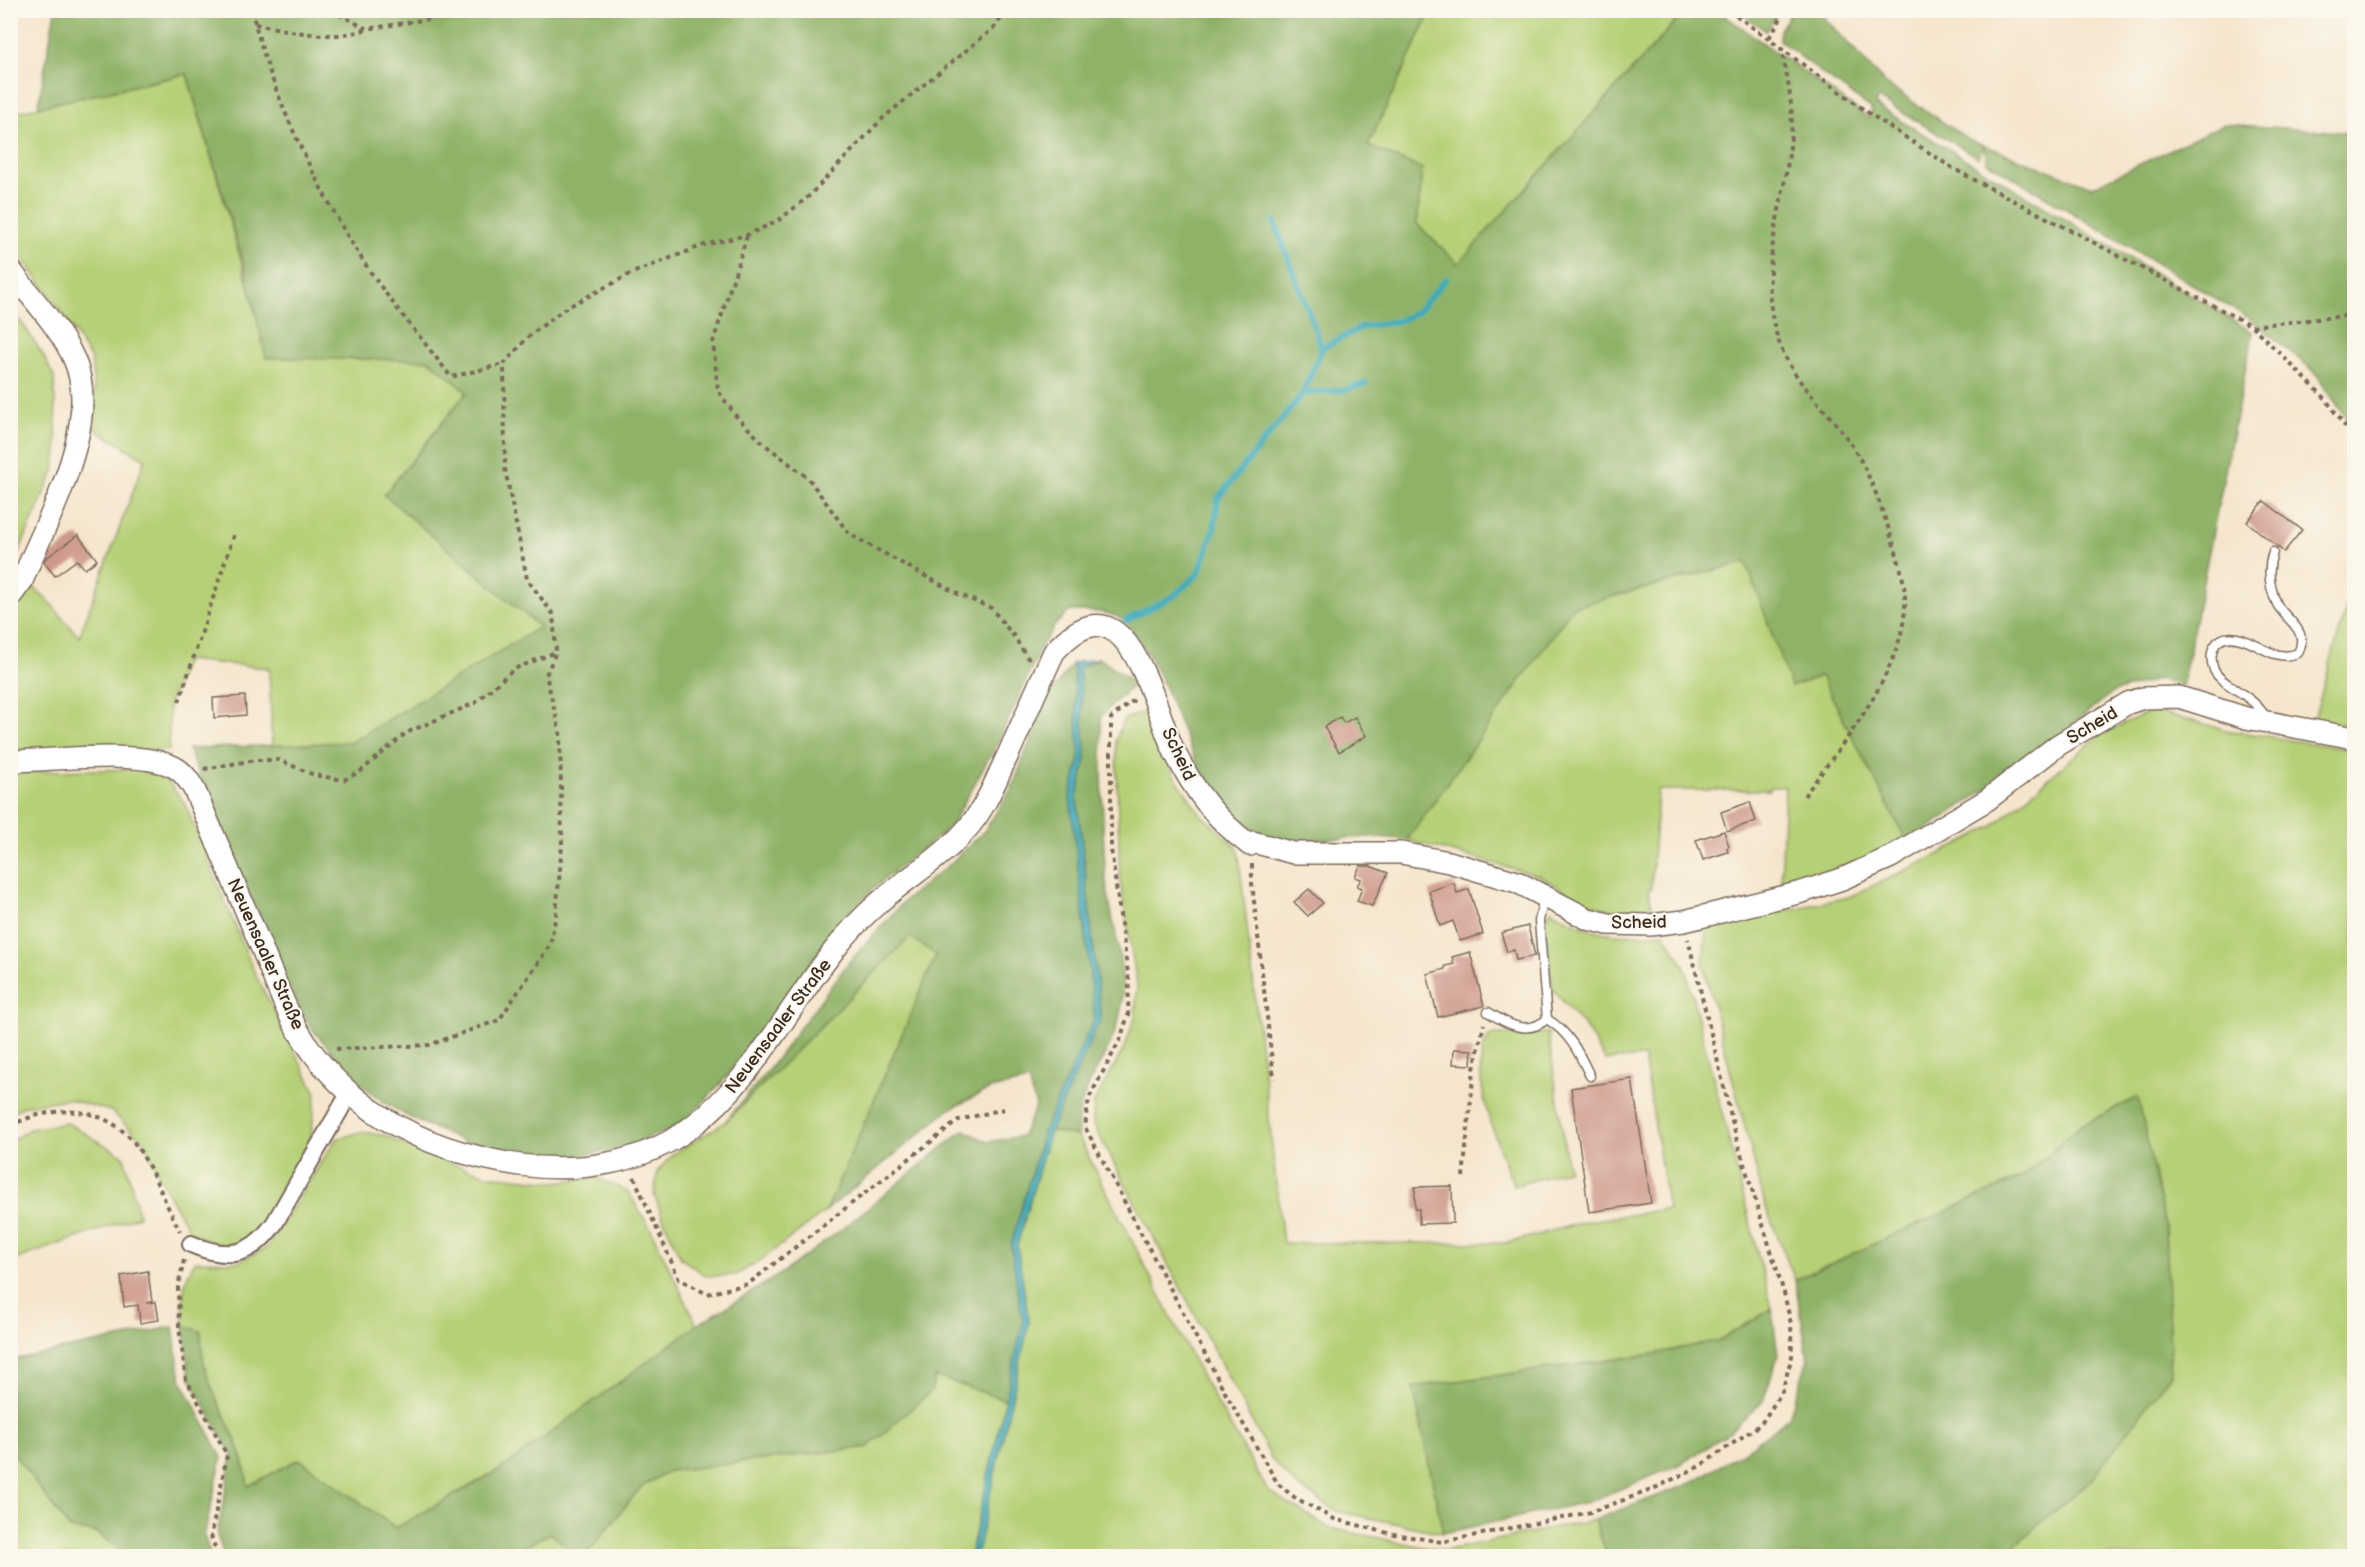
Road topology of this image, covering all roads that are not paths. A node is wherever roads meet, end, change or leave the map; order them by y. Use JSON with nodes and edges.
{"nodes":[{"id":1,"x":10,"y":269,"type":"edge"},
{"id":2,"x":2272,"y":552,"type":"dead end"},
{"id":3,"x":10,"y":597,"type":"edge"},
{"id":4,"x":1109,"y":629,"type":"joint"},
{"id":5,"x":2269,"y":723,"type":"junction"},
{"id":6,"x":2355,"y":738,"type":"edge"},
{"id":7,"x":10,"y":761,"type":"edge"},
{"id":8,"x":1544,"y":896,"type":"junction"},
{"id":9,"x":1488,"y":1012,"type":"road end"},
{"id":10,"x":1547,"y":1019,"type":"junction"},
{"id":11,"x":1590,"y":1076,"type":"dead end"},
{"id":12,"x":349,"y":1094,"type":"junction"},
{"id":13,"x":191,"y":1244,"type":"road end"}],
"edges":[{"from":1,"to":3,"type":"street"},
{"from":2,"to":5,"type":"lane"},
{"from":4,"to":8,"type":"street","name":"Scheid"},
{"from":4,"to":12,"type":"street","name":"Neuensaaler Straße"},
{"from":5,"to":6,"type":"street","name":"Scheid"},
{"from":5,"to":8,"type":"street","name":"Scheid"},
{"from":7,"to":12,"type":"street","name":"Neuensaaler Straße"},
{"from":8,"to":10,"type":"lane"},
{"from":9,"to":10,"type":"lane"},
{"from":10,"to":11,"type":"lane"},
{"from":12,"to":13,"type":"street"}]}
